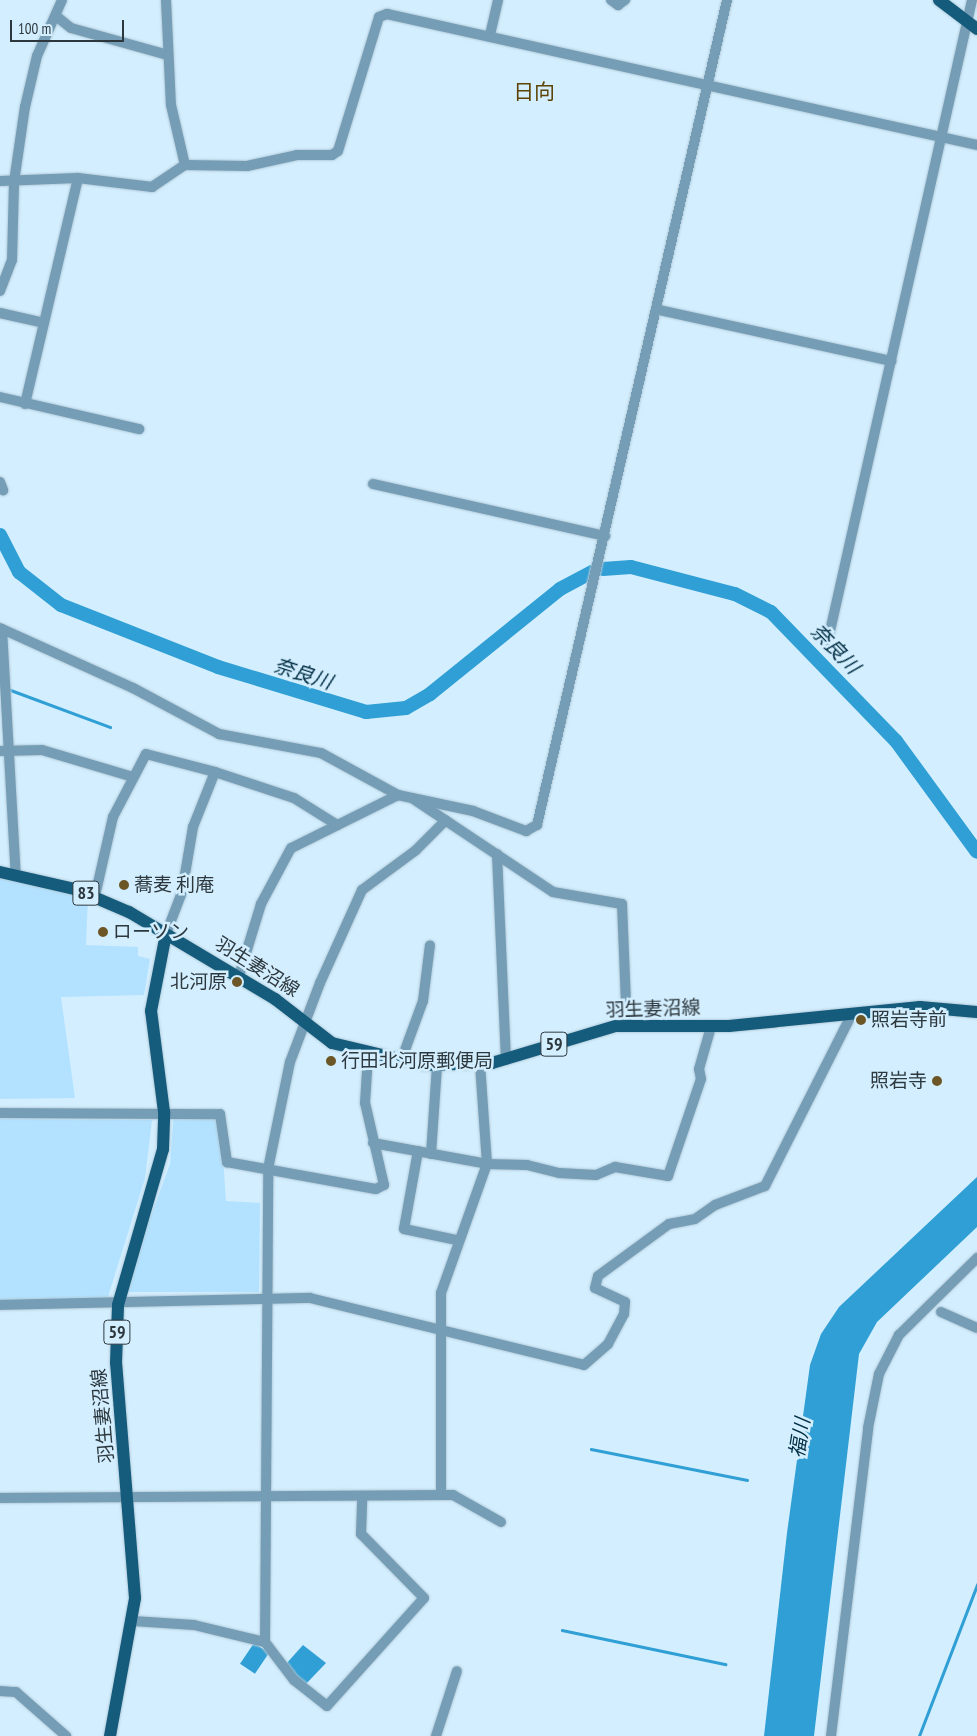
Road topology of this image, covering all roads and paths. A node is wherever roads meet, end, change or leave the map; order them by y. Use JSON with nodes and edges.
{"nodes":[{"id":1,"x":62,"y":0,"type":"edge"},
{"id":2,"x":166,"y":0,"type":"edge"},
{"id":3,"x":498,"y":0,"type":"edge"},
{"id":4,"x":611,"y":0,"type":"edge"},
{"id":5,"x":625,"y":0,"type":"edge"},
{"id":6,"x":727,"y":0,"type":"edge"},
{"id":7,"x":939,"y":0,"type":"edge"},
{"id":8,"x":972,"y":0,"type":"edge"},
{"id":9,"x":56,"y":16,"type":"junction"},
{"id":10,"x":966,"y":20,"type":"junction"},
{"id":11,"x":977,"y":29,"type":"edge"},
{"id":12,"x":490,"y":35,"type":"junction"},
{"id":13,"x":168,"y":55,"type":"junction"},
{"id":14,"x":709,"y":82,"type":"junction"},
{"id":15,"x":941,"y":137,"type":"junction"},
{"id":16,"x":977,"y":145,"type":"edge"},
{"id":17,"x":185,"y":165,"type":"junction"},
{"id":18,"x":78,"y":178,"type":"junction"},
{"id":19,"x":0,"y":181,"type":"edge"},
{"id":20,"x":14,"y":182,"type":"junction"},
{"id":21,"x":0,"y":291,"type":"edge"},
{"id":22,"x":659,"y":310,"type":"junction"},
{"id":23,"x":0,"y":314,"type":"edge"},
{"id":24,"x":44,"y":323,"type":"junction"},
{"id":25,"x":891,"y":361,"type":"junction"},
{"id":26,"x":0,"y":397,"type":"edge"},
{"id":27,"x":25,"y":404,"type":"junction"},
{"id":28,"x":140,"y":429,"type":"dead end"},
{"id":29,"x":373,"y":484,"type":"dead end"},
{"id":30,"x":605,"y":536,"type":"junction"},
{"id":31,"x":1,"y":628,"type":"edge"},
{"id":32,"x":828,"y":640,"type":"dead end"},
{"id":33,"x":4,"y":751,"type":"edge"},
{"id":34,"x":215,"y":772,"type":"junction"},
{"id":35,"x":133,"y":777,"type":"junction"},
{"id":36,"x":403,"y":795,"type":"junction"},
{"id":37,"x":446,"y":820,"type":"junction"},
{"id":38,"x":337,"y":826,"type":"junction"},
{"id":39,"x":497,"y":854,"type":"junction"},
{"id":40,"x":0,"y":872,"type":"edge"},
{"id":41,"x":16,"y":876,"type":"junction"},
{"id":42,"x":95,"y":896,"type":"junction"},
{"id":43,"x":166,"y":934,"type":"junction"},
{"id":44,"x":430,"y":945,"type":"dead end"},
{"id":45,"x":239,"y":976,"type":"junction"},
{"id":46,"x":977,"y":1012,"type":"edge"},
{"id":47,"x":852,"y":1014,"type":"junction"},
{"id":48,"x":304,"y":1022,"type":"junction"},
{"id":49,"x":627,"y":1026,"type":"junction"},
{"id":50,"x":711,"y":1026,"type":"junction"},
{"id":51,"x":368,"y":1055,"type":"junction"},
{"id":52,"x":506,"y":1060,"type":"junction"},
{"id":53,"x":401,"y":1061,"type":"junction"},
{"id":54,"x":480,"y":1064,"type":"junction"},
{"id":55,"x":437,"y":1066,"type":"junction"},
{"id":56,"x":164,"y":1112,"type":"junction"},
{"id":57,"x":0,"y":1114,"type":"edge"},
{"id":58,"x":373,"y":1143,"type":"junction"},
{"id":59,"x":418,"y":1151,"type":"junction"},
{"id":60,"x":431,"y":1154,"type":"junction"},
{"id":61,"x":487,"y":1164,"type":"junction"},
{"id":62,"x":268,"y":1169,"type":"junction"},
{"id":63,"x":456,"y":1240,"type":"junction"},
{"id":64,"x":977,"y":1258,"type":"edge"},
{"id":65,"x":266,"y":1297,"type":"junction"},
{"id":66,"x":0,"y":1305,"type":"edge"},
{"id":67,"x":118,"y":1305,"type":"junction"},
{"id":68,"x":941,"y":1312,"type":"dead end"},
{"id":69,"x":977,"y":1328,"type":"edge"},
{"id":70,"x":440,"y":1331,"type":"junction"},
{"id":71,"x":441,"y":1495,"type":"junction"},
{"id":72,"x":265,"y":1497,"type":"junction"},
{"id":73,"x":362,"y":1497,"type":"junction"},
{"id":74,"x":0,"y":1498,"type":"edge"},
{"id":75,"x":130,"y":1498,"type":"junction"},
{"id":76,"x":501,"y":1522,"type":"dead end"},
{"id":77,"x":133,"y":1621,"type":"junction"},
{"id":78,"x":265,"y":1642,"type":"junction"},
{"id":79,"x":457,"y":1671,"type":"dead end"},
{"id":80,"x":0,"y":1691,"type":"edge"},
{"id":81,"x":66,"y":1736,"type":"edge"},
{"id":82,"x":110,"y":1736,"type":"edge"},
{"id":83,"x":436,"y":1736,"type":"edge"},
{"id":84,"x":831,"y":1736,"type":"edge"}],
"edges":[{"from":1,"to":9,"type":"street"},
{"from":2,"to":13,"type":"street"},
{"from":3,"to":12,"type":"street"},
{"from":4,"to":5,"type":"street"},
{"from":6,"to":14,"type":"street"},
{"from":7,"to":10,"type":"main road"},
{"from":8,"to":10,"type":"street"},
{"from":9,"to":13,"type":"street"},
{"from":9,"to":20,"type":"street"},
{"from":10,"to":11,"type":"main road"},
{"from":10,"to":15,"type":"street"},
{"from":12,"to":14,"type":"street"},
{"from":12,"to":17,"type":"street"},
{"from":13,"to":17,"type":"street"},
{"from":14,"to":15,"type":"street"},
{"from":14,"to":22,"type":"street"},
{"from":15,"to":16,"type":"street"},
{"from":15,"to":25,"type":"street"},
{"from":17,"to":18,"type":"street"},
{"from":18,"to":20,"type":"street"},
{"from":18,"to":24,"type":"street"},
{"from":19,"to":20,"type":"street"},
{"from":20,"to":21,"type":"street"},
{"from":22,"to":25,"type":"street"},
{"from":22,"to":30,"type":"street"},
{"from":23,"to":24,"type":"street"},
{"from":24,"to":27,"type":"street"},
{"from":25,"to":32,"type":"street"},
{"from":26,"to":27,"type":"street"},
{"from":27,"to":28,"type":"street"},
{"from":29,"to":30,"type":"street"},
{"from":30,"to":36,"type":"street"},
{"from":31,"to":33,"type":"street"},
{"from":31,"to":36,"type":"street"},
{"from":33,"to":35,"type":"street"},
{"from":33,"to":41,"type":"street"},
{"from":34,"to":35,"type":"street"},
{"from":34,"to":38,"type":"street"},
{"from":34,"to":43,"type":"street"},
{"from":35,"to":42,"type":"street"},
{"from":36,"to":37,"type":"street"},
{"from":36,"to":38,"type":"street"},
{"from":37,"to":39,"type":"street"},
{"from":37,"to":48,"type":"street"},
{"from":38,"to":45,"type":"street"},
{"from":39,"to":49,"type":"street"},
{"from":39,"to":52,"type":"street"},
{"from":40,"to":41,"type":"main road","number":"83"},
{"from":41,"to":42,"type":"main road","number":"83"},
{"from":42,"to":43,"type":"main road","number":"83"},
{"from":43,"to":45,"type":"main road","name":"羽生妻沼線","number":"59"},
{"from":43,"to":56,"type":"main road","name":"羽生妻沼線","number":"59"},
{"from":44,"to":53,"type":"street"},
{"from":45,"to":48,"type":"main road","name":"羽生妻沼線","number":"59"},
{"from":46,"to":47,"type":"main road","name":"羽生妻沼線","number":"59"},
{"from":47,"to":50,"type":"main road","name":"羽生妻沼線","number":"59"},
{"from":47,"to":70,"type":"street"},
{"from":48,"to":51,"type":"main road","name":"羽生妻沼線","number":"59"},
{"from":48,"to":62,"type":"street"},
{"from":49,"to":50,"type":"main road","name":"羽生妻沼線","number":"59"},
{"from":49,"to":52,"type":"main road","name":"羽生妻沼線","number":"59"},
{"from":50,"to":61,"type":"street"},
{"from":51,"to":53,"type":"main road","name":"羽生妻沼線","number":"59"},
{"from":51,"to":58,"type":"street"},
{"from":52,"to":54,"type":"main road","name":"羽生妻沼線","number":"59"},
{"from":53,"to":55,"type":"main road","name":"羽生妻沼線","number":"59"},
{"from":54,"to":55,"type":"main road","name":"羽生妻沼線","number":"59"},
{"from":54,"to":61,"type":"street"},
{"from":55,"to":60,"type":"street"},
{"from":56,"to":57,"type":"street"},
{"from":56,"to":62,"type":"street"},
{"from":56,"to":67,"type":"main road","name":"羽生妻沼線","number":"59"},
{"from":58,"to":59,"type":"street"},
{"from":58,"to":62,"type":"street"},
{"from":59,"to":60,"type":"street"},
{"from":59,"to":63,"type":"street"},
{"from":60,"to":61,"type":"street"},
{"from":61,"to":63,"type":"street"},
{"from":62,"to":65,"type":"street"},
{"from":63,"to":70,"type":"street"},
{"from":64,"to":84,"type":"street"},
{"from":65,"to":67,"type":"street"},
{"from":65,"to":70,"type":"street"},
{"from":65,"to":72,"type":"street"},
{"from":66,"to":67,"type":"street"},
{"from":67,"to":75,"type":"main road","name":"羽生妻沼線","number":"59"},
{"from":68,"to":69,"type":"street"},
{"from":70,"to":71,"type":"street"},
{"from":71,"to":73,"type":"street"},
{"from":71,"to":76,"type":"street"},
{"from":72,"to":73,"type":"street"},
{"from":72,"to":75,"type":"street"},
{"from":72,"to":78,"type":"street"},
{"from":73,"to":78,"type":"street"},
{"from":74,"to":75,"type":"street"},
{"from":75,"to":77,"type":"main road","name":"羽生妻沼線","number":"59"},
{"from":77,"to":78,"type":"street"},
{"from":77,"to":82,"type":"main road","name":"羽生妻沼線","number":"59"},
{"from":79,"to":83,"type":"street"},
{"from":80,"to":81,"type":"street"}]}
